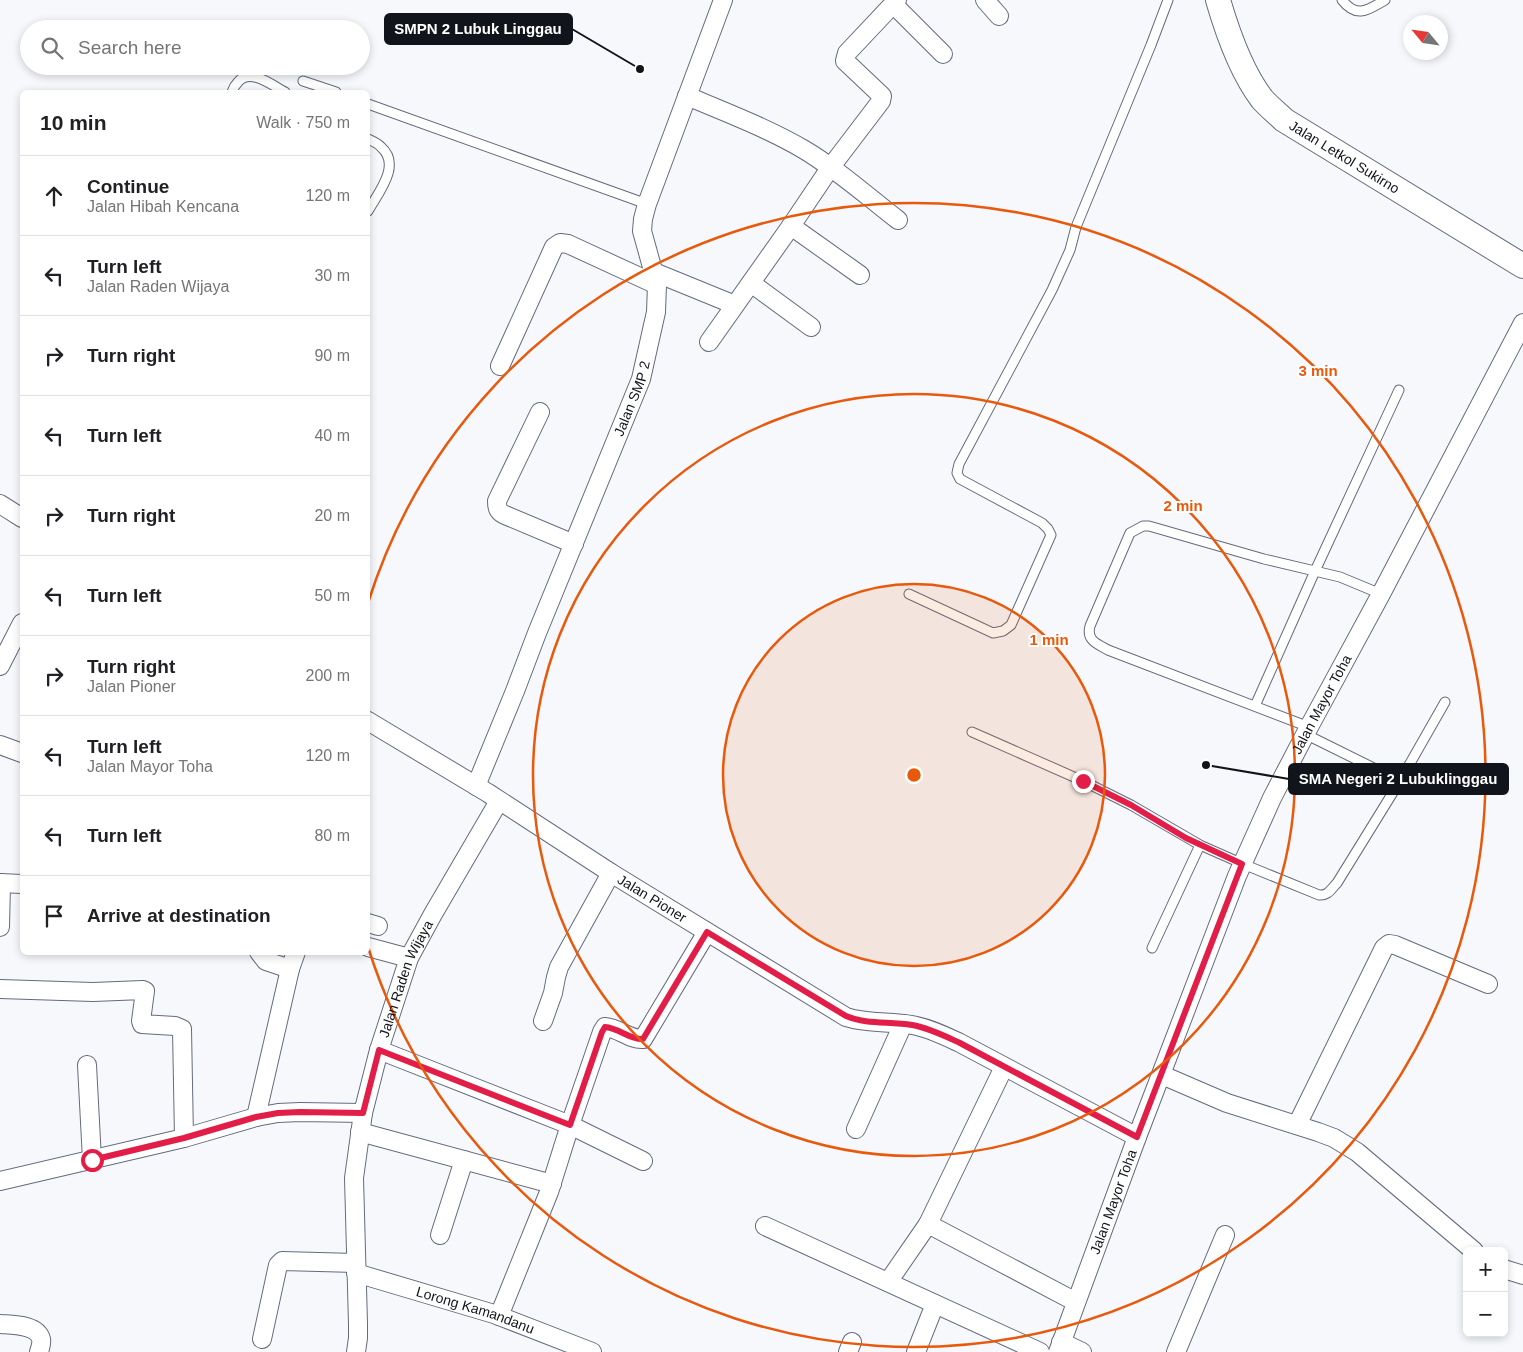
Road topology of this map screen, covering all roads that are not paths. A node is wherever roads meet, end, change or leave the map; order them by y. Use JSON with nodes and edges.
{"nodes":[{"id":1,"x":723,"y":0,"type":"edge"},
{"id":2,"x":985,"y":0,"type":"edge"},
{"id":3,"x":1168,"y":0,"type":"edge"},
{"id":4,"x":1218,"y":0,"type":"edge"},
{"id":5,"x":1342,"y":0,"type":"edge"},
{"id":6,"x":1386,"y":0,"type":"edge"},
{"id":7,"x":896,"y":2,"type":"edge"},
{"id":8,"x":999,"y":16,"type":"dead end"},
{"id":9,"x":943,"y":54,"type":"dead end"},
{"id":10,"x":303,"y":81,"type":"dead end"},
{"id":11,"x":233,"y":90,"type":"edge"},
{"id":12,"x":281,"y":90,"type":"edge"},
{"id":13,"x":330,"y":90,"type":"edge"},
{"id":14,"x":687,"y":96,"type":"junction"},
{"id":15,"x":370,"y":105,"type":"edge"},
{"id":16,"x":370,"y":139,"type":"edge"},
{"id":17,"x":830,"y":168,"type":"junction"},
{"id":18,"x":647,"y":204,"type":"junction"},
{"id":19,"x":370,"y":207,"type":"edge"},
{"id":20,"x":898,"y":220,"type":"dead end"},
{"id":21,"x":791,"y":226,"type":"junction"},
{"id":22,"x":1523,"y":266,"type":"edge"},
{"id":23,"x":860,"y":275,"type":"dead end"},
{"id":24,"x":656,"y":278,"type":"junction"},
{"id":25,"x":751,"y":283,"type":"junction"},
{"id":26,"x":735,"y":306,"type":"junction"},
{"id":27,"x":1523,"y":324,"type":"edge"},
{"id":28,"x":811,"y":327,"type":"dead end"},
{"id":29,"x":709,"y":342,"type":"dead end"},
{"id":30,"x":500,"y":366,"type":"dead end"},
{"id":31,"x":1399,"y":390,"type":"dead end"},
{"id":32,"x":540,"y":412,"type":"dead end"},
{"id":33,"x":0,"y":504,"type":"edge"},
{"id":34,"x":20,"y":514,"type":"edge"},
{"id":35,"x":574,"y":544,"type":"junction"},
{"id":36,"x":1315,"y":571,"type":"junction"},
{"id":37,"x":909,"y":594,"type":"dead end"},
{"id":38,"x":1381,"y":594,"type":"junction"},
{"id":39,"x":20,"y":628,"type":"edge"},
{"id":40,"x":0,"y":666,"type":"edge"},
{"id":41,"x":1445,"y":702,"type":"dead end"},
{"id":42,"x":1255,"y":706,"type":"junction"},
{"id":43,"x":370,"y":722,"type":"edge"},
{"id":44,"x":1307,"y":730,"type":"junction"},
{"id":45,"x":972,"y":732,"type":"dead end"},
{"id":46,"x":0,"y":745,"type":"edge"},
{"id":47,"x":20,"y":752,"type":"edge"},
{"id":48,"x":1400,"y":781,"type":"junction"},
{"id":49,"x":476,"y":786,"type":"junction"},
{"id":50,"x":499,"y":801,"type":"junction"},
{"id":51,"x":1200,"y":845,"type":"junction"},
{"id":52,"x":1242,"y":864,"type":"junction"},
{"id":53,"x":612,"y":873,"type":"junction"},
{"id":54,"x":1,"y":883,"type":"edge"},
{"id":55,"x":20,"y":884,"type":"edge"},
{"id":56,"x":0,"y":927,"type":"edge"},
{"id":57,"x":707,"y":932,"type":"junction"},
{"id":58,"x":370,"y":948,"type":"edge"},
{"id":59,"x":1152,"y":948,"type":"dead end"},
{"id":60,"x":261,"y":955,"type":"edge"},
{"id":61,"x":295,"y":955,"type":"edge"},
{"id":62,"x":409,"y":958,"type":"junction"},
{"id":63,"x":290,"y":969,"type":"junction"},
{"id":64,"x":1488,"y":984,"type":"dead end"},
{"id":65,"x":0,"y":989,"type":"edge"},
{"id":66,"x":543,"y":1021,"type":"dead end"},
{"id":67,"x":903,"y":1024,"type":"junction"},
{"id":68,"x":379,"y":1050,"type":"junction"},
{"id":69,"x":87,"y":1065,"type":"dead end"},
{"id":70,"x":1004,"y":1068,"type":"junction"},
{"id":71,"x":1162,"y":1075,"type":"junction"},
{"id":72,"x":363,"y":1113,"type":"junction"},
{"id":73,"x":256,"y":1117,"type":"junction"},
{"id":74,"x":570,"y":1125,"type":"junction"},
{"id":75,"x":1297,"y":1125,"type":"junction"},
{"id":76,"x":856,"y":1129,"type":"dead end"},
{"id":77,"x":360,"y":1132,"type":"junction"},
{"id":78,"x":1137,"y":1137,"type":"junction"},
{"id":79,"x":184,"y":1138,"type":"junction"},
{"id":80,"x":92,"y":1160,"type":"junction"},
{"id":81,"x":464,"y":1160,"type":"junction"},
{"id":82,"x":643,"y":1161,"type":"dead end"},
{"id":83,"x":0,"y":1181,"type":"edge"},
{"id":84,"x":552,"y":1184,"type":"junction"},
{"id":85,"x":928,"y":1224,"type":"junction"},
{"id":86,"x":764,"y":1226,"type":"dead end"},
{"id":87,"x":440,"y":1235,"type":"dead end"},
{"id":88,"x":1225,"y":1235,"type":"dead end"},
{"id":89,"x":1469,"y":1247,"type":"edge"},
{"id":90,"x":356,"y":1268,"type":"junction"},
{"id":91,"x":1508,"y":1270,"type":"edge"},
{"id":92,"x":1523,"y":1275,"type":"edge"},
{"id":93,"x":888,"y":1282,"type":"junction"},
{"id":94,"x":1076,"y":1302,"type":"junction"},
{"id":95,"x":935,"y":1304,"type":"junction"},
{"id":96,"x":499,"y":1316,"type":"junction"},
{"id":97,"x":0,"y":1324,"type":"edge"},
{"id":98,"x":262,"y":1339,"type":"dead end"},
{"id":99,"x":1060,"y":1347,"type":"edge"},
{"id":100,"x":39,"y":1352,"type":"edge"},
{"id":101,"x":356,"y":1352,"type":"edge"},
{"id":102,"x":591,"y":1352,"type":"edge"},
{"id":103,"x":916,"y":1352,"type":"edge"},
{"id":104,"x":1040,"y":1352,"type":"edge"},
{"id":105,"x":1082,"y":1352,"type":"edge"},
{"id":106,"x":1176,"y":1352,"type":"edge"}],
"edges":[{"from":1,"to":14,"type":"street","name":"Jalan SMP 2"},
{"from":2,"to":8,"type":"street"},
{"from":3,"to":37,"type":"lane"},
{"from":4,"to":22,"type":"main road","name":"Jalan Letkol Sukirno"},
{"from":5,"to":6,"type":"lane"},
{"from":7,"to":9,"type":"street"},
{"from":7,"to":17,"type":"street"},
{"from":10,"to":13,"type":"lane"},
{"from":11,"to":12,"type":"lane"},
{"from":14,"to":17,"type":"street"},
{"from":14,"to":18,"type":"street","name":"Jalan SMP 2"},
{"from":15,"to":18,"type":"lane"},
{"from":16,"to":19,"type":"lane"},
{"from":17,"to":20,"type":"street"},
{"from":17,"to":21,"type":"street"},
{"from":18,"to":24,"type":"street","name":"Jalan SMP 2"},
{"from":21,"to":23,"type":"street"},
{"from":21,"to":25,"type":"street"},
{"from":24,"to":26,"type":"street"},
{"from":24,"to":30,"type":"street"},
{"from":24,"to":35,"type":"street","name":"Jalan SMP 2"},
{"from":25,"to":26,"type":"street"},
{"from":25,"to":28,"type":"street"},
{"from":26,"to":29,"type":"street"},
{"from":27,"to":38,"type":"street","name":"Jalan Mayor Toha"},
{"from":31,"to":36,"type":"lane"},
{"from":32,"to":35,"type":"street"},
{"from":33,"to":34,"type":"street"},
{"from":35,"to":49,"type":"street","name":"Jalan SMP 2"},
{"from":36,"to":38,"type":"lane"},
{"from":36,"to":42,"type":"lane"},
{"from":36,"to":42,"type":"lane"},
{"from":38,"to":44,"type":"street","name":"Jalan Mayor Toha"},
{"from":39,"to":40,"type":"street"},
{"from":41,"to":48,"type":"lane"},
{"from":42,"to":44,"type":"lane"},
{"from":43,"to":49,"type":"street","name":"Jalan Pioner"},
{"from":44,"to":48,"type":"lane"},
{"from":44,"to":52,"type":"street","name":"Jalan Mayor Toha"},
{"from":45,"to":51,"type":"lane"},
{"from":46,"to":47,"type":"street"},
{"from":48,"to":52,"type":"lane"},
{"from":49,"to":50,"type":"street","name":"Jalan Pioner"},
{"from":50,"to":53,"type":"street","name":"Jalan Pioner"},
{"from":50,"to":62,"type":"street","name":"Jalan Raden Wijaya"},
{"from":51,"to":52,"type":"lane"},
{"from":51,"to":59,"type":"lane"},
{"from":52,"to":71,"type":"street","name":"Jalan Mayor Toha"},
{"from":53,"to":57,"type":"street","name":"Jalan Pioner"},
{"from":53,"to":66,"type":"street"},
{"from":54,"to":55,"type":"street"},
{"from":54,"to":56,"type":"street"},
{"from":57,"to":67,"type":"street","name":"Jalan Pioner"},
{"from":57,"to":74,"type":"street"},
{"from":58,"to":62,"type":"street"},
{"from":60,"to":63,"type":"street"},
{"from":61,"to":63,"type":"street"},
{"from":62,"to":68,"type":"street","name":"Jalan Raden Wijaya"},
{"from":63,"to":73,"type":"street"},
{"from":64,"to":75,"type":"street"},
{"from":65,"to":79,"type":"street"},
{"from":67,"to":70,"type":"street","name":"Jalan Pioner"},
{"from":67,"to":76,"type":"street"},
{"from":68,"to":72,"type":"street","name":"Jalan Raden Wijaya"},
{"from":68,"to":74,"type":"street"},
{"from":69,"to":80,"type":"street"},
{"from":70,"to":78,"type":"street","name":"Jalan Pioner"},
{"from":70,"to":85,"type":"street"},
{"from":71,"to":75,"type":"street"},
{"from":71,"to":78,"type":"street","name":"Jalan Mayor Toha"},
{"from":72,"to":73,"type":"street"},
{"from":72,"to":77,"type":"street","name":"Jalan Raden Wijaya"},
{"from":73,"to":79,"type":"street"},
{"from":74,"to":82,"type":"street"},
{"from":74,"to":84,"type":"street"},
{"from":75,"to":89,"type":"street"},
{"from":77,"to":81,"type":"street"},
{"from":77,"to":90,"type":"street","name":"Jalan Raden Wijaya"},
{"from":78,"to":94,"type":"street","name":"Jalan Mayor Toha"},
{"from":79,"to":80,"type":"street"},
{"from":80,"to":83,"type":"street"},
{"from":81,"to":84,"type":"street"},
{"from":81,"to":87,"type":"street"},
{"from":84,"to":96,"type":"street"},
{"from":85,"to":93,"type":"street"},
{"from":85,"to":94,"type":"street"},
{"from":86,"to":93,"type":"street"},
{"from":88,"to":106,"type":"street"},
{"from":90,"to":96,"type":"street","name":"Lorong Kamandanu"},
{"from":90,"to":98,"type":"street","name":"Lorong Kamandanu"},
{"from":90,"to":101,"type":"street","name":"Jalan Raden Wijaya"},
{"from":91,"to":92,"type":"street"},
{"from":93,"to":95,"type":"street"},
{"from":94,"to":99,"type":"street","name":"Jalan Mayor Toha"},
{"from":95,"to":103,"type":"street"},
{"from":95,"to":104,"type":"street"},
{"from":96,"to":102,"type":"street","name":"Lorong Kamandanu"},
{"from":97,"to":100,"type":"street"},
{"from":99,"to":105,"type":"street"}]}
